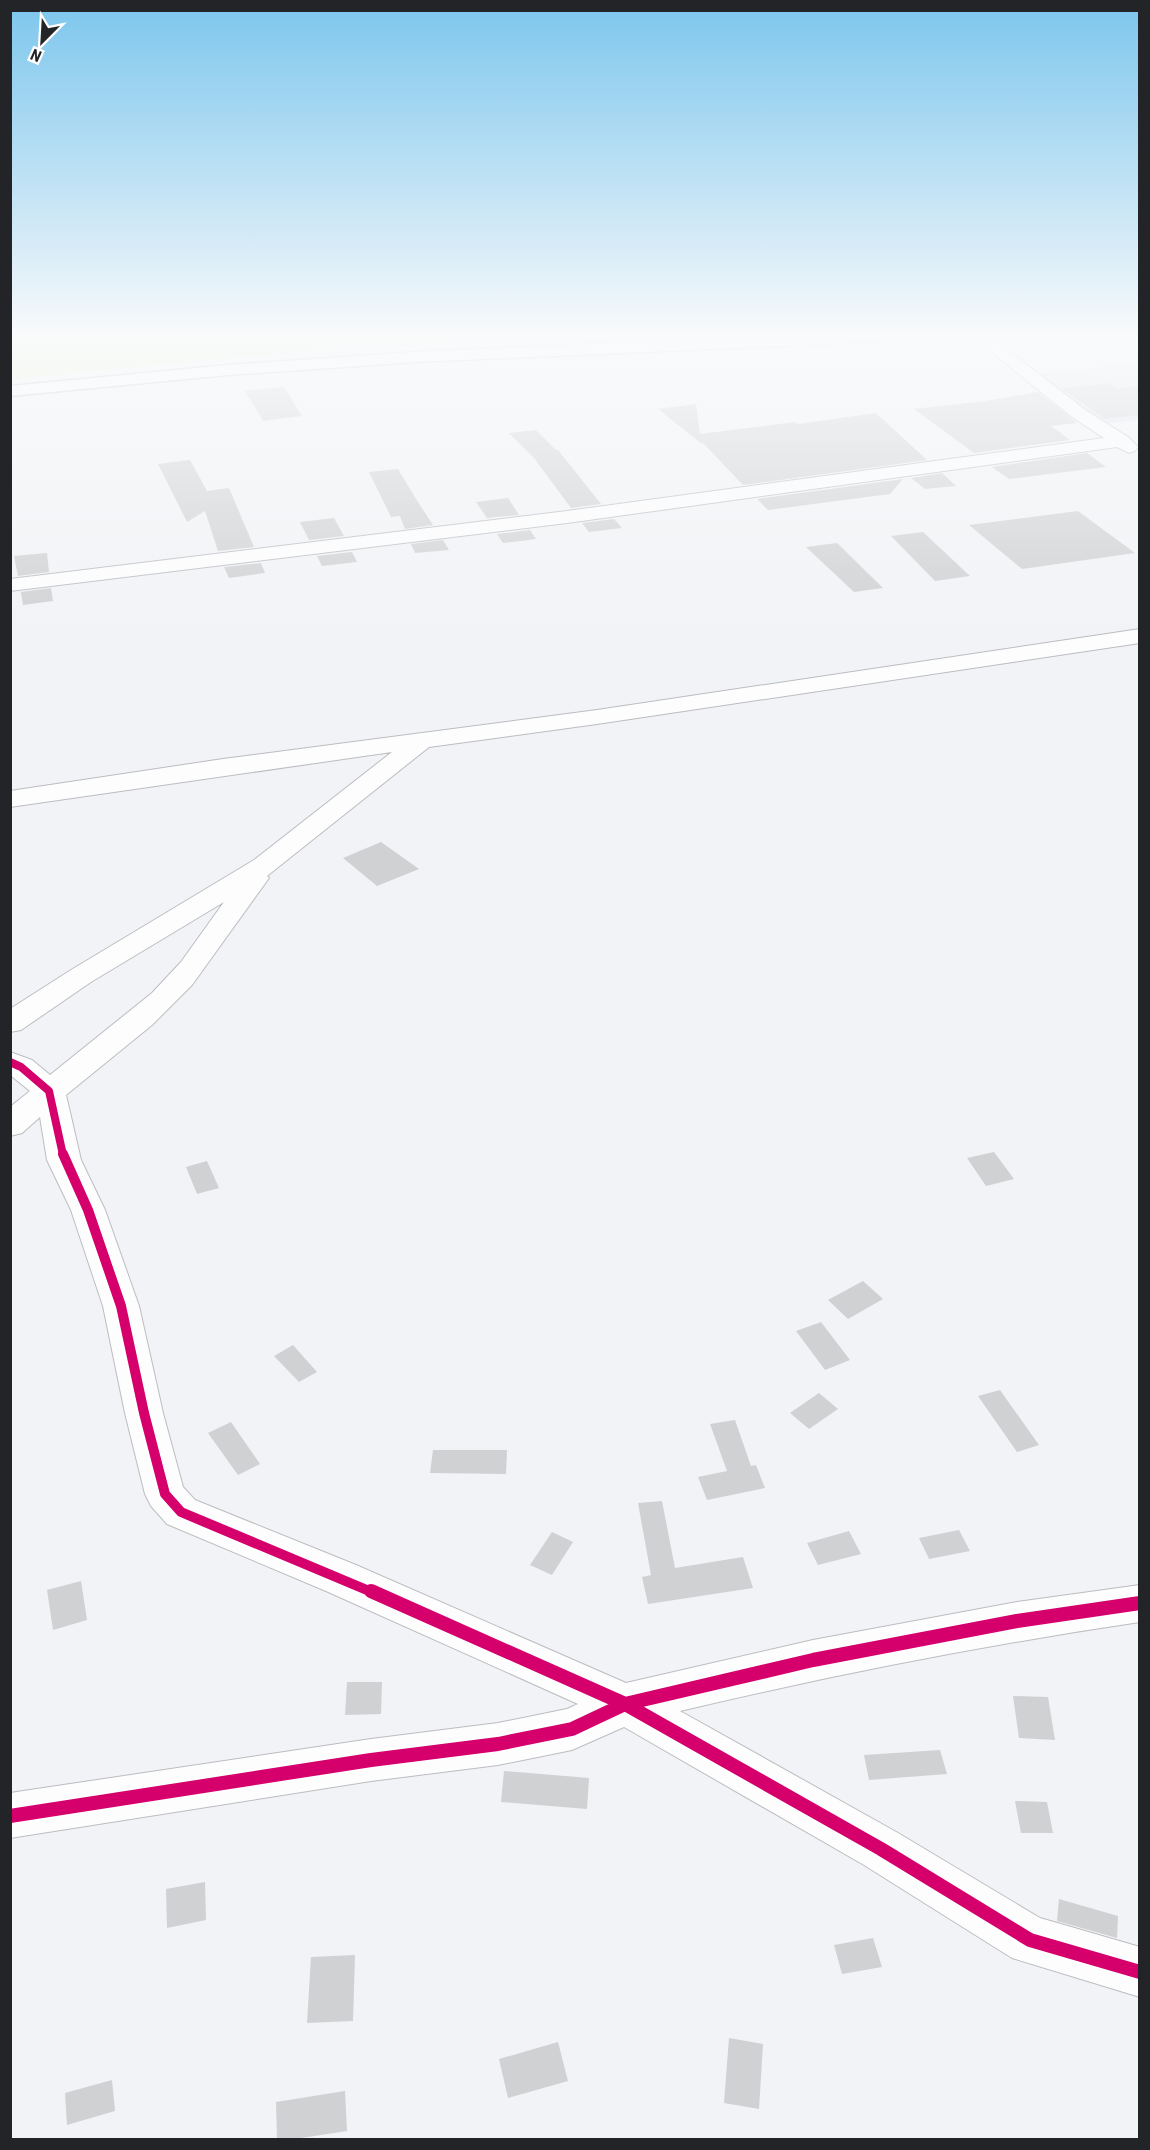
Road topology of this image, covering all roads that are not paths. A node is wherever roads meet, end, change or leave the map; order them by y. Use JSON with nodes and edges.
{"nodes":[{"id":1,"x":1110,"y":433,"type":"edge"},
{"id":2,"x":1122,"y":441,"type":"junction"},
{"id":3,"x":1140,"y":454,"type":"edge"},
{"id":4,"x":10,"y":585,"type":"edge"},
{"id":5,"x":1140,"y":636,"type":"edge"},
{"id":6,"x":421,"y":741,"type":"junction"},
{"id":7,"x":10,"y":799,"type":"edge"},
{"id":8,"x":264,"y":866,"type":"junction"},
{"id":9,"x":10,"y":1023,"type":"edge"},
{"id":10,"x":10,"y":1062,"type":"edge"},
{"id":11,"x":49,"y":1091,"type":"junction"},
{"id":12,"x":10,"y":1125,"type":"edge"},
{"id":13,"x":1140,"y":1604,"type":"edge"},
{"id":14,"x":625,"y":1704,"type":"junction"},
{"id":15,"x":10,"y":1816,"type":"edge"},
{"id":16,"x":1140,"y":1972,"type":"edge"}],
"edges":[{"from":1,"to":2,"type":"street"},
{"from":2,"to":3,"type":"street"},
{"from":2,"to":4,"type":"street"},
{"from":5,"to":6,"type":"street"},
{"from":6,"to":7,"type":"street"},
{"from":6,"to":8,"type":"street"},
{"from":8,"to":9,"type":"street"},
{"from":8,"to":11,"type":"street"},
{"from":10,"to":11,"type":"street"},
{"from":11,"to":12,"type":"street"},
{"from":11,"to":14,"type":"street"},
{"from":13,"to":14,"type":"street"},
{"from":14,"to":15,"type":"street"},
{"from":14,"to":16,"type":"street"}]}
